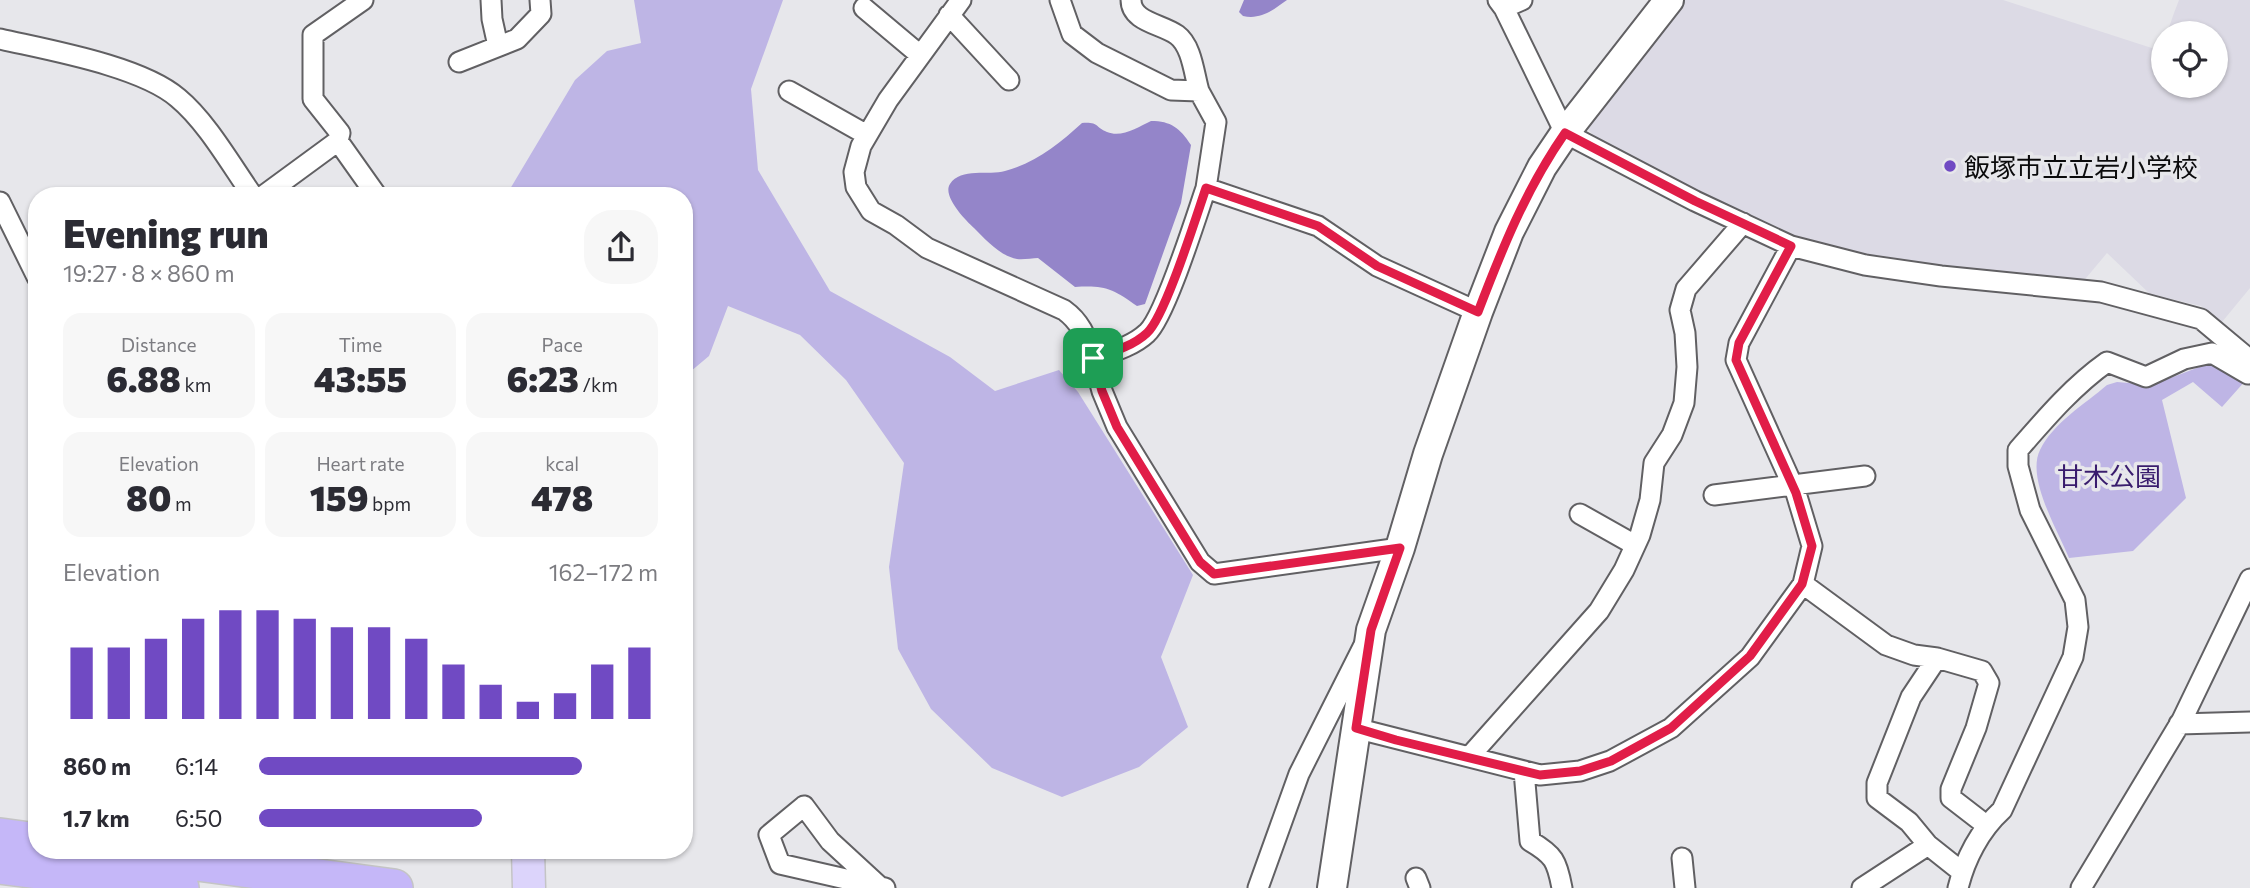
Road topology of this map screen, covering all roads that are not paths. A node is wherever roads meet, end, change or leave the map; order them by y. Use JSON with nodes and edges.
{"nodes":[{"id":1,"x":363,"y":0,"type":"edge"},
{"id":2,"x":491,"y":0,"type":"edge"},
{"id":3,"x":540,"y":0,"type":"edge"},
{"id":4,"x":1060,"y":0,"type":"edge"},
{"id":5,"x":1131,"y":0,"type":"edge"},
{"id":6,"x":1669,"y":0,"type":"edge"},
{"id":7,"x":1508,"y":3,"type":"edge"},
{"id":8,"x":864,"y":8,"type":"dead end"},
{"id":9,"x":955,"y":8,"type":"edge"},
{"id":10,"x":0,"y":39,"type":"edge"},
{"id":11,"x":498,"y":46,"type":"junction"},
{"id":12,"x":920,"y":55,"type":"junction"},
{"id":13,"x":459,"y":62,"type":"dead end"},
{"id":14,"x":1009,"y":80,"type":"dead end"},
{"id":15,"x":789,"y":91,"type":"dead end"},
{"id":16,"x":1199,"y":92,"type":"junction"},
{"id":17,"x":1565,"y":133,"type":"junction"},
{"id":18,"x":867,"y":135,"type":"junction"},
{"id":19,"x":338,"y":141,"type":"junction"},
{"id":20,"x":247,"y":187,"type":"edge"},
{"id":21,"x":275,"y":187,"type":"edge"},
{"id":22,"x":371,"y":187,"type":"edge"},
{"id":23,"x":1206,"y":188,"type":"junction"},
{"id":24,"x":0,"y":202,"type":"edge"},
{"id":25,"x":1743,"y":223,"type":"junction"},
{"id":26,"x":1791,"y":246,"type":"junction"},
{"id":27,"x":28,"y":259,"type":"edge"},
{"id":28,"x":1478,"y":312,"type":"junction"},
{"id":29,"x":1093,"y":358,"type":"junction"},
{"id":30,"x":2250,"y":360,"type":"edge"},
{"id":31,"x":2250,"y":373,"type":"edge"},
{"id":32,"x":1865,"y":476,"type":"dead end"},
{"id":33,"x":1792,"y":486,"type":"junction"},
{"id":34,"x":1714,"y":495,"type":"dead end"},
{"id":35,"x":1580,"y":514,"type":"dead end"},
{"id":36,"x":1635,"y":545,"type":"junction"},
{"id":37,"x":1400,"y":548,"type":"junction"},
{"id":38,"x":2250,"y":579,"type":"edge"},
{"id":39,"x":1802,"y":584,"type":"junction"},
{"id":40,"x":1371,"y":630,"type":"junction"},
{"id":41,"x":1937,"y":657,"type":"junction"},
{"id":42,"x":2250,"y":722,"type":"edge"},
{"id":43,"x":2179,"y":724,"type":"junction"},
{"id":44,"x":1356,"y":728,"type":"junction"},
{"id":45,"x":1470,"y":756,"type":"junction"},
{"id":46,"x":1524,"y":771,"type":"junction"},
{"id":47,"x":1986,"y":825,"type":"junction"},
{"id":48,"x":1928,"y":845,"type":"junction"},
{"id":49,"x":1682,"y":858,"type":"dead end"},
{"id":50,"x":175,"y":859,"type":"edge"},
{"id":51,"x":528,"y":859,"type":"edge"},
{"id":52,"x":0,"y":865,"type":"edge"},
{"id":53,"x":1960,"y":880,"type":"edge"},
{"id":54,"x":882,"y":887,"type":"edge"},
{"id":55,"x":180,"y":888,"type":"edge"},
{"id":56,"x":394,"y":888,"type":"edge"},
{"id":57,"x":529,"y":888,"type":"edge"},
{"id":58,"x":1258,"y":888,"type":"edge"},
{"id":59,"x":1332,"y":888,"type":"edge"},
{"id":60,"x":1562,"y":888,"type":"edge"},
{"id":61,"x":1685,"y":888,"type":"edge"},
{"id":62,"x":1862,"y":888,"type":"edge"},
{"id":63,"x":2081,"y":888,"type":"edge"}],
"edges":[{"from":1,"to":19,"type":"street"},
{"from":2,"to":11,"type":"street"},
{"from":3,"to":11,"type":"street"},
{"from":4,"to":16,"type":"street"},
{"from":5,"to":16,"type":"street"},
{"from":6,"to":17,"type":"street"},
{"from":7,"to":17,"type":"street"},
{"from":8,"to":12,"type":"street"},
{"from":9,"to":12,"type":"street"},
{"from":9,"to":14,"type":"street"},
{"from":10,"to":20,"type":"street"},
{"from":11,"to":13,"type":"street"},
{"from":12,"to":18,"type":"street"},
{"from":15,"to":18,"type":"street"},
{"from":16,"to":23,"type":"street"},
{"from":17,"to":25,"type":"street"},
{"from":17,"to":28,"type":"street"},
{"from":18,"to":29,"type":"street"},
{"from":19,"to":21,"type":"street"},
{"from":19,"to":22,"type":"street"},
{"from":23,"to":28,"type":"street"},
{"from":23,"to":29,"type":"street"},
{"from":24,"to":27,"type":"street"},
{"from":25,"to":26,"type":"street"},
{"from":25,"to":36,"type":"street"},
{"from":26,"to":30,"type":"street"},
{"from":26,"to":33,"type":"street"},
{"from":28,"to":37,"type":"street"},
{"from":29,"to":37,"type":"street"},
{"from":31,"to":47,"type":"street"},
{"from":32,"to":33,"type":"street"},
{"from":33,"to":34,"type":"street"},
{"from":33,"to":39,"type":"street"},
{"from":35,"to":36,"type":"street"},
{"from":36,"to":45,"type":"street"},
{"from":37,"to":40,"type":"street"},
{"from":38,"to":43,"type":"street"},
{"from":39,"to":41,"type":"street"},
{"from":39,"to":46,"type":"street"},
{"from":40,"to":44,"type":"street"},
{"from":40,"to":58,"type":"street"},
{"from":41,"to":47,"type":"street"},
{"from":41,"to":48,"type":"street"},
{"from":42,"to":43,"type":"street"},
{"from":43,"to":63,"type":"street"},
{"from":44,"to":45,"type":"street"},
{"from":44,"to":59,"type":"street"},
{"from":45,"to":46,"type":"street"},
{"from":46,"to":60,"type":"street"},
{"from":47,"to":53,"type":"street"},
{"from":48,"to":53,"type":"street"},
{"from":48,"to":62,"type":"street"},
{"from":49,"to":61,"type":"street"},
{"from":50,"to":56,"type":"highway"},
{"from":51,"to":57,"type":"main road"},
{"from":52,"to":55,"type":"highway"},
{"from":54,"to":54,"type":"street"}]}
